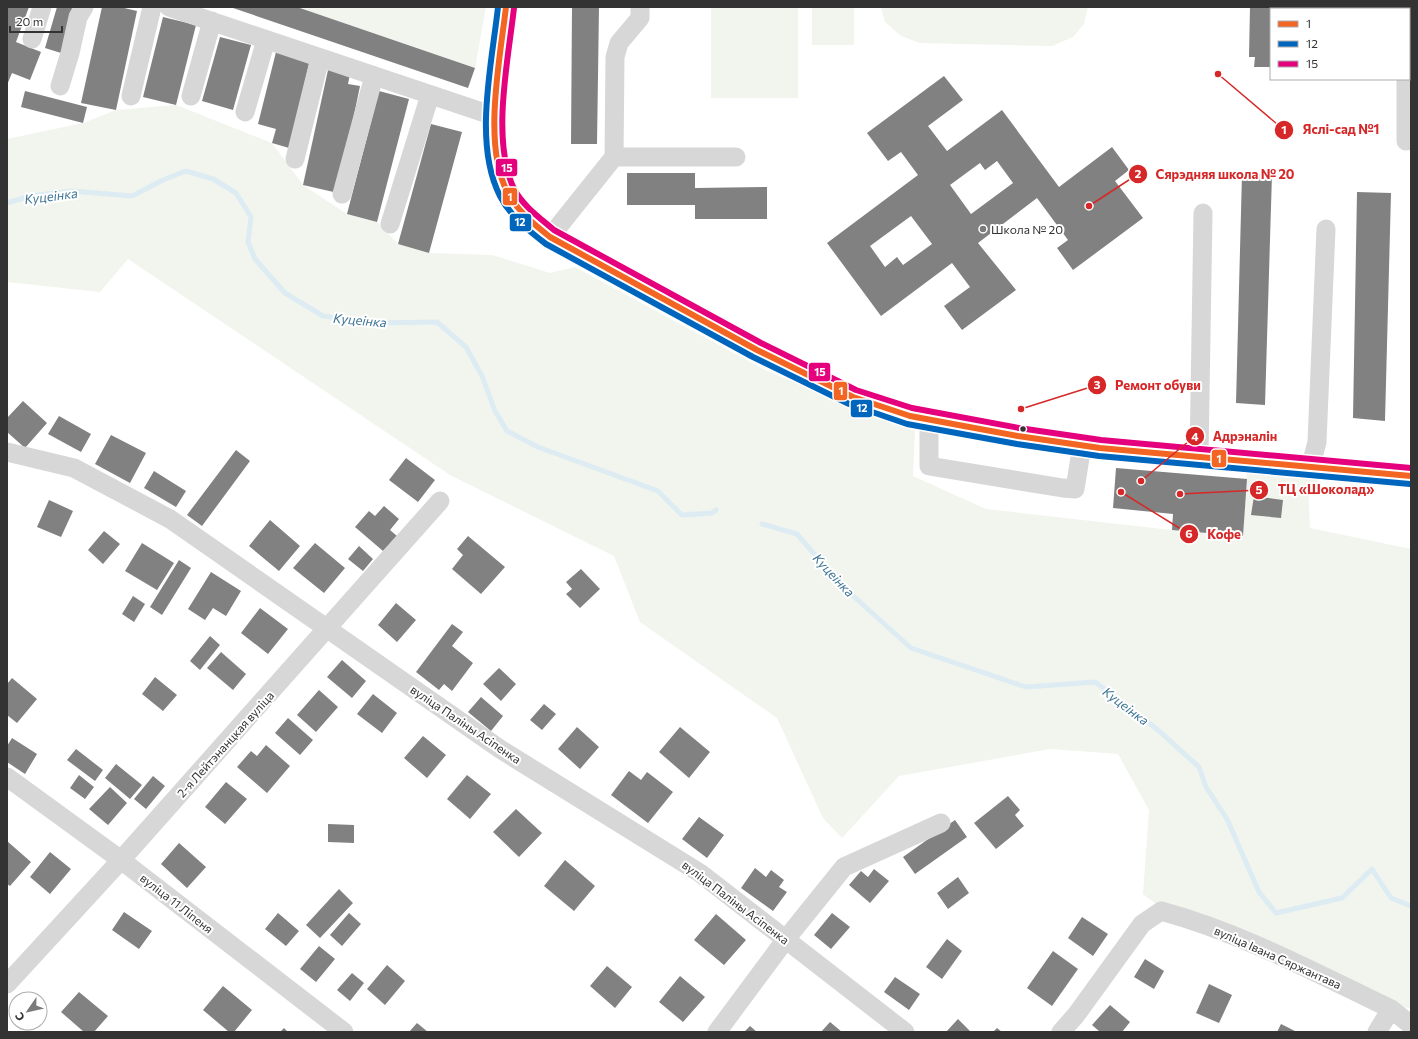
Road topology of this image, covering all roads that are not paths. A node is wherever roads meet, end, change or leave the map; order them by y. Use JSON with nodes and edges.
{"nodes":[{"id":1,"x":42,"y":7,"type":"edge"},
{"id":2,"x":84,"y":7,"type":"edge"},
{"id":3,"x":152,"y":7,"type":"edge"},
{"id":4,"x":169,"y":7,"type":"edge"},
{"id":5,"x":506,"y":7,"type":"edge"},
{"id":6,"x":640,"y":7,"type":"edge"},
{"id":7,"x":212,"y":22,"type":"junction"},
{"id":8,"x":32,"y":39,"type":"dead end"},
{"id":9,"x":266,"y":40,"type":"junction"},
{"id":10,"x":320,"y":58,"type":"junction"},
{"id":11,"x":374,"y":76,"type":"junction"},
{"id":12,"x":1406,"y":80,"type":"edge"},
{"id":13,"x":60,"y":86,"type":"dead end"},
{"id":14,"x":430,"y":95,"type":"junction"},
{"id":15,"x":131,"y":96,"type":"dead end"},
{"id":16,"x":191,"y":96,"type":"dead end"},
{"id":17,"x":245,"y":112,"type":"dead end"},
{"id":18,"x":494,"y":116,"type":"junction"},
{"id":19,"x":1406,"y":141,"type":"dead end"},
{"id":20,"x":736,"y":156,"type":"dead end"},
{"id":21,"x":614,"y":157,"type":"junction"},
{"id":22,"x":295,"y":159,"type":"dead end"},
{"id":23,"x":342,"y":194,"type":"dead end"},
{"id":24,"x":1203,"y":213,"type":"dead end"},
{"id":25,"x":390,"y":224,"type":"dead end"},
{"id":26,"x":1326,"y":229,"type":"dead end"},
{"id":27,"x":550,"y":237,"type":"junction"},
{"id":28,"x":928,"y":421,"type":"junction"},
{"id":29,"x":1082,"y":445,"type":"junction"},
{"id":30,"x":7,"y":452,"type":"edge"},
{"id":31,"x":1199,"y":457,"type":"junction"},
{"id":32,"x":1311,"y":465,"type":"junction"},
{"id":33,"x":1411,"y":476,"type":"edge"},
{"id":34,"x":440,"y":501,"type":"dead end"},
{"id":35,"x":327,"y":629,"type":"junction"},
{"id":36,"x":7,"y":777,"type":"edge"},
{"id":37,"x":941,"y":823,"type":"dead end"},
{"id":38,"x":121,"y":860,"type":"junction"},
{"id":39,"x":786,"y":939,"type":"junction"},
{"id":40,"x":7,"y":984,"type":"edge"},
{"id":41,"x":1391,"y":1009,"type":"junction"},
{"id":42,"x":1411,"y":1025,"type":"edge"},
{"id":43,"x":344,"y":1032,"type":"edge"},
{"id":44,"x":717,"y":1032,"type":"edge"},
{"id":45,"x":905,"y":1032,"type":"edge"},
{"id":46,"x":1061,"y":1032,"type":"edge"},
{"id":47,"x":1377,"y":1032,"type":"edge"}],
"edges":[{"from":1,"to":8,"type":"street"},
{"from":2,"to":13,"type":"street"},
{"from":3,"to":15,"type":"street"},
{"from":4,"to":7,"type":"street"},
{"from":5,"to":18,"type":"street"},
{"from":6,"to":21,"type":"street"},
{"from":7,"to":9,"type":"street"},
{"from":7,"to":16,"type":"street"},
{"from":9,"to":10,"type":"street"},
{"from":9,"to":17,"type":"street"},
{"from":10,"to":11,"type":"street"},
{"from":10,"to":22,"type":"street"},
{"from":11,"to":14,"type":"street"},
{"from":11,"to":23,"type":"street"},
{"from":12,"to":19,"type":"street"},
{"from":14,"to":18,"type":"street"},
{"from":14,"to":25,"type":"street"},
{"from":18,"to":27,"type":"street"},
{"from":20,"to":21,"type":"street"},
{"from":21,"to":27,"type":"street"},
{"from":24,"to":31,"type":"street"},
{"from":26,"to":32,"type":"street"},
{"from":27,"to":28,"type":"street"},
{"from":28,"to":29,"type":"street"},
{"from":28,"to":29,"type":"street"},
{"from":29,"to":31,"type":"street"},
{"from":30,"to":35,"type":"street","name":"вуліца Паліны Асіпенка"},
{"from":31,"to":32,"type":"street"},
{"from":32,"to":33,"type":"street"},
{"from":34,"to":35,"type":"street","name":"2-я Лейтэнанцкая вуліца"},
{"from":35,"to":38,"type":"street","name":"2-я Лейтэнанцкая вуліца"},
{"from":35,"to":39,"type":"street","name":"вуліца Паліны Асіпенка"},
{"from":36,"to":38,"type":"street","name":"вуліца 11 Ліпеня"},
{"from":37,"to":39,"type":"street"},
{"from":38,"to":40,"type":"street","name":"2-я Лейтэнанцкая вуліца"},
{"from":38,"to":43,"type":"street","name":"вуліца 11 Ліпеня"},
{"from":39,"to":44,"type":"street"},
{"from":39,"to":45,"type":"street","name":"вуліца Паліны Асіпенка"},
{"from":41,"to":42,"type":"street","name":"вуліца Івана Сяржантава"},
{"from":41,"to":46,"type":"street","name":"вуліца Івана Сяржантава"},
{"from":41,"to":47,"type":"street"}]}
